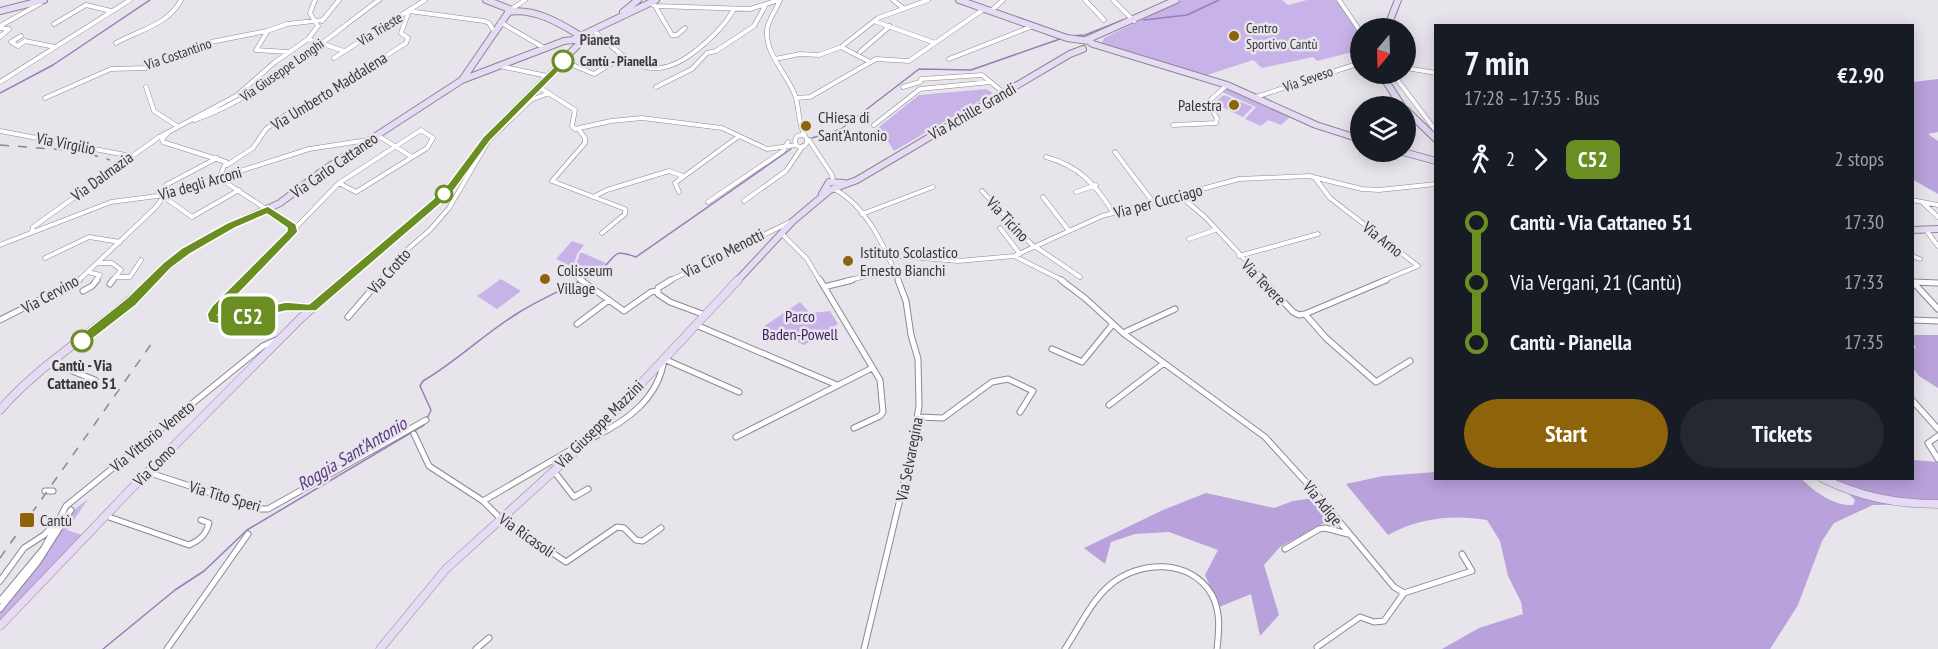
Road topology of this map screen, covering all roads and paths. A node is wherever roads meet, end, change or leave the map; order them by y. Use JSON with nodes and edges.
{"nodes":[{"id":1,"x":45,"y":0,"type":"edge"},
{"id":2,"x":130,"y":0,"type":"edge"},
{"id":3,"x":181,"y":0,"type":"edge"},
{"id":4,"x":315,"y":0,"type":"edge"},
{"id":5,"x":339,"y":0,"type":"edge"},
{"id":6,"x":379,"y":0,"type":"edge"},
{"id":7,"x":425,"y":0,"type":"edge"},
{"id":8,"x":486,"y":0,"type":"edge"},
{"id":9,"x":525,"y":0,"type":"edge"},
{"id":10,"x":638,"y":0,"type":"edge"},
{"id":11,"x":779,"y":0,"type":"edge"},
{"id":12,"x":893,"y":0,"type":"edge"},
{"id":13,"x":928,"y":0,"type":"edge"},
{"id":14,"x":959,"y":0,"type":"edge"},
{"id":15,"x":1003,"y":0,"type":"edge"},
{"id":16,"x":1085,"y":0,"type":"edge"},
{"id":17,"x":1113,"y":0,"type":"edge"},
{"id":18,"x":1159,"y":0,"type":"edge"},
{"id":19,"x":1176,"y":0,"type":"edge"},
{"id":20,"x":1339,"y":0,"type":"edge"},
{"id":21,"x":1398,"y":0,"type":"edge"},
{"id":22,"x":654,"y":3,"type":"edge"},
{"id":23,"x":765,"y":6,"type":"junction"},
{"id":24,"x":1165,"y":6,"type":"junction"},
{"id":25,"x":905,"y":7,"type":"junction"},
{"id":26,"x":734,"y":9,"type":"junction"},
{"id":27,"x":984,"y":9,"type":"junction"},
{"id":28,"x":0,"y":11,"type":"edge"},
{"id":29,"x":112,"y":11,"type":"junction"},
{"id":30,"x":409,"y":11,"type":"junction"},
{"id":31,"x":511,"y":11,"type":"junction"},
{"id":32,"x":991,"y":11,"type":"junction"},
{"id":33,"x":616,"y":18,"type":"junction"},
{"id":34,"x":1351,"y":18,"type":"edge"},
{"id":35,"x":1391,"y":18,"type":"edge"},
{"id":36,"x":1104,"y":20,"type":"dead end"},
{"id":37,"x":874,"y":21,"type":"junction"},
{"id":38,"x":1134,"y":21,"type":"junction"},
{"id":39,"x":500,"y":22,"type":"junction"},
{"id":40,"x":54,"y":24,"type":"dead end"},
{"id":41,"x":316,"y":24,"type":"junction"},
{"id":42,"x":890,"y":26,"type":"junction"},
{"id":43,"x":1034,"y":26,"type":"junction"},
{"id":44,"x":0,"y":27,"type":"edge"},
{"id":45,"x":685,"y":28,"type":"dead end"},
{"id":46,"x":593,"y":30,"type":"junction"},
{"id":47,"x":267,"y":31,"type":"junction"},
{"id":48,"x":494,"y":31,"type":"junction"},
{"id":49,"x":21,"y":36,"type":"dead end"},
{"id":50,"x":0,"y":38,"type":"edge"},
{"id":51,"x":580,"y":38,"type":"junction"},
{"id":52,"x":308,"y":39,"type":"junction"},
{"id":53,"x":116,"y":43,"type":"dead end"},
{"id":54,"x":321,"y":43,"type":"junction"},
{"id":55,"x":706,"y":43,"type":"junction"},
{"id":56,"x":934,"y":43,"type":"junction"},
{"id":57,"x":1085,"y":44,"type":"junction"},
{"id":58,"x":56,"y":47,"type":"junction"},
{"id":59,"x":841,"y":47,"type":"junction"},
{"id":60,"x":546,"y":49,"type":"junction"},
{"id":61,"x":344,"y":51,"type":"junction"},
{"id":62,"x":288,"y":52,"type":"junction"},
{"id":63,"x":860,"y":52,"type":"dead end"},
{"id":64,"x":707,"y":53,"type":"junction"},
{"id":65,"x":624,"y":56,"type":"junction"},
{"id":66,"x":334,"y":58,"type":"dead end"},
{"id":67,"x":775,"y":59,"type":"junction"},
{"id":68,"x":949,"y":59,"type":"dead end"},
{"id":69,"x":562,"y":62,"type":"junction"},
{"id":70,"x":870,"y":62,"type":"junction"},
{"id":71,"x":500,"y":66,"type":"junction"},
{"id":72,"x":1350,"y":66,"type":"edge"},
{"id":73,"x":1416,"y":70,"type":"edge"},
{"id":74,"x":1434,"y":74,"type":"edge"},
{"id":75,"x":462,"y":80,"type":"junction"},
{"id":76,"x":543,"y":81,"type":"junction"},
{"id":77,"x":0,"y":82,"type":"edge"},
{"id":78,"x":991,"y":82,"type":"junction"},
{"id":79,"x":1401,"y":84,"type":"edge"},
{"id":80,"x":1227,"y":85,"type":"junction"},
{"id":81,"x":146,"y":87,"type":"dead end"},
{"id":82,"x":656,"y":87,"type":"dead end"},
{"id":83,"x":903,"y":87,"type":"dead end"},
{"id":84,"x":535,"y":91,"type":"junction"},
{"id":85,"x":548,"y":92,"type":"junction"},
{"id":86,"x":1004,"y":93,"type":"junction"},
{"id":87,"x":1256,"y":97,"type":"junction"},
{"id":88,"x":45,"y":98,"type":"dead end"},
{"id":89,"x":796,"y":98,"type":"junction"},
{"id":90,"x":519,"y":106,"type":"junction"},
{"id":91,"x":1416,"y":120,"type":"edge"},
{"id":92,"x":1173,"y":124,"type":"dead end"},
{"id":93,"x":874,"y":125,"type":"dead end"},
{"id":94,"x":177,"y":126,"type":"junction"},
{"id":95,"x":1434,"y":129,"type":"edge"},
{"id":96,"x":579,"y":130,"type":"junction"},
{"id":97,"x":0,"y":131,"type":"edge"},
{"id":98,"x":377,"y":135,"type":"junction"},
{"id":99,"x":739,"y":136,"type":"junction"},
{"id":100,"x":804,"y":136,"type":"junction"},
{"id":101,"x":1350,"y":136,"type":"edge"},
{"id":102,"x":1434,"y":137,"type":"edge"},
{"id":103,"x":368,"y":140,"type":"junction"},
{"id":104,"x":787,"y":144,"type":"junction"},
{"id":105,"x":796,"y":145,"type":"junction"},
{"id":106,"x":804,"y":145,"type":"junction"},
{"id":107,"x":395,"y":146,"type":"junction"},
{"id":108,"x":815,"y":148,"type":"junction"},
{"id":109,"x":1115,"y":152,"type":"dead end"},
{"id":110,"x":131,"y":156,"type":"junction"},
{"id":111,"x":1416,"y":156,"type":"edge"},
{"id":112,"x":411,"y":157,"type":"junction"},
{"id":113,"x":1046,"y":157,"type":"dead end"},
{"id":114,"x":217,"y":158,"type":"junction"},
{"id":115,"x":1434,"y":160,"type":"edge"},
{"id":116,"x":227,"y":165,"type":"junction"},
{"id":117,"x":683,"y":176,"type":"junction"},
{"id":118,"x":1314,"y":177,"type":"junction"},
{"id":119,"x":219,"y":178,"type":"junction"},
{"id":120,"x":339,"y":183,"type":"junction"},
{"id":121,"x":1434,"y":184,"type":"edge"},
{"id":122,"x":166,"y":185,"type":"dead end"},
{"id":123,"x":833,"y":185,"type":"junction"},
{"id":124,"x":1096,"y":185,"type":"junction"},
{"id":125,"x":933,"y":187,"type":"dead end"},
{"id":126,"x":238,"y":190,"type":"junction"},
{"id":127,"x":982,"y":191,"type":"dead end"},
{"id":128,"x":679,"y":192,"type":"dead end"},
{"id":129,"x":1076,"y":192,"type":"dead end"},
{"id":130,"x":1179,"y":195,"type":"junction"},
{"id":131,"x":164,"y":196,"type":"junction"},
{"id":132,"x":593,"y":197,"type":"junction"},
{"id":133,"x":1043,"y":197,"type":"dead end"},
{"id":134,"x":1914,"y":200,"type":"edge"},
{"id":135,"x":744,"y":201,"type":"dead end"},
{"id":136,"x":708,"y":202,"type":"dead end"},
{"id":137,"x":1153,"y":202,"type":"junction"},
{"id":138,"x":1922,"y":202,"type":"junction"},
{"id":139,"x":1938,"y":205,"type":"edge"},
{"id":140,"x":268,"y":210,"type":"junction"},
{"id":141,"x":1113,"y":212,"type":"junction"},
{"id":142,"x":862,"y":214,"type":"junction"},
{"id":143,"x":1938,"y":216,"type":"edge"},
{"id":144,"x":793,"y":221,"type":"junction"},
{"id":145,"x":999,"y":228,"type":"dead end"},
{"id":146,"x":1937,"y":228,"type":"edge"},
{"id":147,"x":293,"y":230,"type":"junction"},
{"id":148,"x":1215,"y":230,"type":"junction"},
{"id":149,"x":1914,"y":230,"type":"edge"},
{"id":150,"x":1926,"y":230,"type":"junction"},
{"id":151,"x":32,"y":231,"type":"junction"},
{"id":152,"x":1070,"y":231,"type":"junction"},
{"id":153,"x":602,"y":233,"type":"dead end"},
{"id":154,"x":781,"y":233,"type":"junction"},
{"id":155,"x":1318,"y":234,"type":"dead end"},
{"id":156,"x":1190,"y":239,"type":"dead end"},
{"id":157,"x":120,"y":242,"type":"junction"},
{"id":158,"x":0,"y":244,"type":"edge"},
{"id":159,"x":1938,"y":246,"type":"edge"},
{"id":160,"x":1035,"y":247,"type":"junction"},
{"id":161,"x":886,"y":255,"type":"junction"},
{"id":162,"x":1017,"y":255,"type":"junction"},
{"id":163,"x":1239,"y":256,"type":"junction"},
{"id":164,"x":1914,"y":257,"type":"edge"},
{"id":165,"x":45,"y":258,"type":"dead end"},
{"id":166,"x":1920,"y":259,"type":"dead end"},
{"id":167,"x":141,"y":260,"type":"dead end"},
{"id":168,"x":97,"y":263,"type":"junction"},
{"id":169,"x":893,"y":269,"type":"junction"},
{"id":170,"x":88,"y":272,"type":"junction"},
{"id":171,"x":117,"y":277,"type":"junction"},
{"id":172,"x":1080,"y":277,"type":"dead end"},
{"id":173,"x":581,"y":279,"type":"dead end"},
{"id":174,"x":1914,"y":281,"type":"edge"},
{"id":175,"x":1914,"y":282,"type":"edge"},
{"id":176,"x":1938,"y":283,"type":"edge"},
{"id":177,"x":110,"y":284,"type":"dead end"},
{"id":178,"x":824,"y":287,"type":"junction"},
{"id":179,"x":83,"y":291,"type":"dead end"},
{"id":180,"x":657,"y":291,"type":"junction"},
{"id":181,"x":609,"y":300,"type":"junction"},
{"id":182,"x":296,"y":307,"type":"junction"},
{"id":183,"x":312,"y":308,"type":"junction"},
{"id":184,"x":1175,"y":309,"type":"dead end"},
{"id":185,"x":1938,"y":309,"type":"edge"},
{"id":186,"x":1305,"y":314,"type":"junction"},
{"id":187,"x":705,"y":315,"type":"junction"},
{"id":188,"x":348,"y":317,"type":"dead end"},
{"id":189,"x":301,"y":318,"type":"junction"},
{"id":190,"x":0,"y":320,"type":"edge"},
{"id":191,"x":1914,"y":320,"type":"edge"},
{"id":192,"x":1938,"y":321,"type":"edge"},
{"id":193,"x":577,"y":324,"type":"dead end"},
{"id":194,"x":1113,"y":324,"type":"junction"},
{"id":195,"x":696,"y":325,"type":"junction"},
{"id":196,"x":1123,"y":333,"type":"junction"},
{"id":197,"x":281,"y":338,"type":"junction"},
{"id":198,"x":1052,"y":349,"type":"dead end"},
{"id":199,"x":663,"y":359,"type":"junction"},
{"id":200,"x":1410,"y":361,"type":"dead end"},
{"id":201,"x":52,"y":363,"type":"junction"},
{"id":202,"x":1164,"y":363,"type":"junction"},
{"id":203,"x":872,"y":368,"type":"junction"},
{"id":204,"x":95,"y":380,"type":"dead end"},
{"id":205,"x":837,"y":385,"type":"junction"},
{"id":206,"x":739,"y":392,"type":"dead end"},
{"id":207,"x":1914,"y":401,"type":"edge"},
{"id":208,"x":1108,"y":405,"type":"dead end"},
{"id":209,"x":0,"y":410,"type":"edge"},
{"id":210,"x":1020,"y":412,"type":"dead end"},
{"id":211,"x":918,"y":417,"type":"junction"},
{"id":212,"x":426,"y":420,"type":"dead end"},
{"id":213,"x":854,"y":428,"type":"dead end"},
{"id":214,"x":1938,"y":429,"type":"edge"},
{"id":215,"x":414,"y":434,"type":"dead end"},
{"id":216,"x":736,"y":436,"type":"dead end"},
{"id":217,"x":1938,"y":436,"type":"edge"},
{"id":218,"x":588,"y":440,"type":"junction"},
{"id":219,"x":1938,"y":459,"type":"edge"},
{"id":220,"x":538,"y":468,"type":"junction"},
{"id":221,"x":553,"y":470,"type":"junction"},
{"id":222,"x":147,"y":472,"type":"junction"},
{"id":223,"x":546,"y":476,"type":"junction"},
{"id":224,"x":1826,"y":480,"type":"edge"},
{"id":225,"x":588,"y":489,"type":"dead end"},
{"id":226,"x":45,"y":491,"type":"dead end"},
{"id":227,"x":53,"y":491,"type":"dead end"},
{"id":228,"x":483,"y":501,"type":"junction"},
{"id":229,"x":1938,"y":504,"type":"edge"},
{"id":230,"x":71,"y":510,"type":"dead end"},
{"id":231,"x":105,"y":515,"type":"junction"},
{"id":232,"x":500,"y":518,"type":"junction"},
{"id":233,"x":58,"y":520,"type":"junction"},
{"id":234,"x":201,"y":520,"type":"dead end"},
{"id":235,"x":661,"y":528,"type":"dead end"},
{"id":236,"x":248,"y":534,"type":"dead end"},
{"id":237,"x":1348,"y":534,"type":"junction"},
{"id":238,"x":1286,"y":549,"type":"dead end"},
{"id":239,"x":1462,"y":554,"type":"dead end"},
{"id":240,"x":0,"y":581,"type":"edge"},
{"id":241,"x":1404,"y":593,"type":"junction"},
{"id":242,"x":0,"y":601,"type":"edge"},
{"id":243,"x":0,"y":609,"type":"edge"},
{"id":244,"x":0,"y":626,"type":"edge"},
{"id":245,"x":489,"y":638,"type":"dead end"},
{"id":246,"x":1317,"y":647,"type":"dead end"},
{"id":247,"x":384,"y":648,"type":"edge"},
{"id":248,"x":167,"y":649,"type":"edge"},
{"id":249,"x":476,"y":649,"type":"edge"},
{"id":250,"x":864,"y":649,"type":"edge"},
{"id":251,"x":1065,"y":649,"type":"edge"},
{"id":252,"x":1217,"y":649,"type":"edge"}],
"edges":[{"from":1,"to":28,"type":"street"},
{"from":1,"to":44,"type":"street"},
{"from":2,"to":29,"type":"street"},
{"from":3,"to":53,"type":"street"},
{"from":4,"to":41,"type":"street"},
{"from":5,"to":41,"type":"street","name":"Via Costantino"},
{"from":6,"to":54,"type":"street","name":"Via Giuseppe Longhi"},
{"from":7,"to":30,"type":"street","name":"Via Trieste"},
{"from":8,"to":31,"type":"street"},
{"from":9,"to":31,"type":"street"},
{"from":10,"to":33,"type":"street"},
{"from":11,"to":23,"type":"street"},
{"from":11,"to":67,"type":"street"},
{"from":12,"to":25,"type":"street"},
{"from":13,"to":25,"type":"street"},
{"from":14,"to":27,"type":"street"},
{"from":15,"to":32,"type":"street"},
{"from":16,"to":36,"type":"street"},
{"from":17,"to":38,"type":"street"},
{"from":18,"to":24,"type":"street"},
{"from":19,"to":24,"type":"street","name":"Via Achille Grandi"},
{"from":20,"to":34,"type":"street"},
{"from":21,"to":35,"type":"street"},
{"from":22,"to":26,"type":"street"},
{"from":22,"to":33,"type":"street"},
{"from":22,"to":45,"type":"street"},
{"from":23,"to":26,"type":"street"},
{"from":23,"to":64,"type":"street"},
{"from":24,"to":38,"type":"street","name":"Via Achille Grandi"},
{"from":25,"to":37,"type":"street"},
{"from":26,"to":55,"type":"street"},
{"from":27,"to":32,"type":"street"},
{"from":27,"to":56,"type":"street"},
{"from":29,"to":40,"type":"street"},
{"from":29,"to":58,"type":"street"},
{"from":30,"to":48,"type":"street"},
{"from":30,"to":61,"type":"street","name":"Via Trieste"},
{"from":30,"to":116,"type":"street","name":"Via Umberto Maddalena"},
{"from":31,"to":39,"type":"street"},
{"from":31,"to":51,"type":"street"},
{"from":32,"to":43,"type":"street"},
{"from":33,"to":46,"type":"street"},
{"from":37,"to":42,"type":"street"},
{"from":37,"to":59,"type":"street"},
{"from":38,"to":57,"type":"street","name":"Via Achille Grandi"},
{"from":39,"to":48,"type":"street"},
{"from":39,"to":60,"type":"street"},
{"from":41,"to":47,"type":"street","name":"Via Costantino"},
{"from":41,"to":52,"type":"street","name":"Via Dalmazia"},
{"from":42,"to":56,"type":"street"},
{"from":42,"to":63,"type":"street"},
{"from":43,"to":57,"type":"street"},
{"from":43,"to":68,"type":"street"},
{"from":44,"to":50,"type":"street"},
{"from":46,"to":51,"type":"street"},
{"from":46,"to":65,"type":"street"},
{"from":47,"to":62,"type":"street"},
{"from":47,"to":88,"type":"street","name":"Via Costantino"},
{"from":48,"to":75,"type":"street"},
{"from":49,"to":58,"type":"street"},
{"from":51,"to":60,"type":"street","name":"Via Carlo Cattaneo"},
{"from":51,"to":69,"type":"street"},
{"from":52,"to":54,"type":"street"},
{"from":52,"to":62,"type":"street","name":"Via Dalmazia"},
{"from":54,"to":61,"type":"street"},
{"from":54,"to":94,"type":"street","name":"Via Giuseppe Longhi"},
{"from":55,"to":64,"type":"street"},
{"from":55,"to":65,"type":"street"},
{"from":56,"to":70,"type":"street"},
{"from":57,"to":80,"type":"street"},
{"from":57,"to":86,"type":"street","name":"Via Achille Grandi"},
{"from":58,"to":77,"type":"street"},
{"from":59,"to":67,"type":"street"},
{"from":59,"to":70,"type":"street"},
{"from":60,"to":71,"type":"street","name":"Via Carlo Cattaneo"},
{"from":61,"to":66,"type":"street","name":"Via Trieste"},
{"from":62,"to":94,"type":"street","name":"Via Dalmazia"},
{"from":64,"to":82,"type":"street"},
{"from":65,"to":69,"type":"street"},
{"from":67,"to":89,"type":"street"},
{"from":69,"to":76,"type":"street"},
{"from":70,"to":89,"type":"street"},
{"from":71,"to":75,"type":"street","name":"Via Carlo Cattaneo"},
{"from":71,"to":76,"type":"street"},
{"from":72,"to":87,"type":"street","name":"Via Seveso"},
{"from":73,"to":74,"type":"street"},
{"from":75,"to":98,"type":"street","name":"Via Carlo Cattaneo"},
{"from":76,"to":84,"type":"street"},
{"from":76,"to":85,"type":"street"},
{"from":76,"to":90,"type":"street"},
{"from":78,"to":83,"type":"street"},
{"from":78,"to":86,"type":"street"},
{"from":78,"to":93,"type":"street"},
{"from":79,"to":95,"type":"street"},
{"from":80,"to":87,"type":"street"},
{"from":80,"to":92,"type":"street"},
{"from":81,"to":94,"type":"street"},
{"from":84,"to":85,"type":"street"},
{"from":84,"to":90,"type":"street"},
{"from":85,"to":96,"type":"street"},
{"from":85,"to":188,"type":"street","name":"Via Crotto"},
{"from":86,"to":123,"type":"street","name":"Via Achille Grandi"},
{"from":87,"to":101,"type":"street"},
{"from":89,"to":100,"type":"street"},
{"from":90,"to":183,"type":"street","name":"Via Como"},
{"from":91,"to":102,"type":"street"},
{"from":94,"to":110,"type":"street","name":"Via Dalmazia"},
{"from":94,"to":114,"type":"street"},
{"from":96,"to":99,"type":"street"},
{"from":96,"to":132,"type":"street"},
{"from":97,"to":110,"type":"street","name":"Via Virgilio"},
{"from":98,"to":103,"type":"street","name":"Via Carlo Cattaneo"},
{"from":98,"to":107,"type":"street"},
{"from":99,"to":104,"type":"street"},
{"from":99,"to":117,"type":"street"},
{"from":100,"to":105,"type":"street"},
{"from":100,"to":106,"type":"street"},
{"from":100,"to":108,"type":"street","name":"Via Selvaregina"},
{"from":103,"to":119,"type":"street","name":"Via degli Arconi"},
{"from":103,"to":140,"type":"street","name":"Via Carlo Cattaneo"},
{"from":104,"to":105,"type":"street"},
{"from":104,"to":136,"type":"street"},
{"from":105,"to":106,"type":"street"},
{"from":105,"to":135,"type":"street"},
{"from":106,"to":108,"type":"street"},
{"from":107,"to":112,"type":"street"},
{"from":107,"to":112,"type":"street"},
{"from":107,"to":120,"type":"street"},
{"from":108,"to":123,"type":"street","name":"Via Selvaregina"},
{"from":109,"to":137,"type":"street"},
{"from":110,"to":151,"type":"street","name":"Via Dalmazia"},
{"from":111,"to":115,"type":"street"},
{"from":112,"to":120,"type":"street"},
{"from":113,"to":124,"type":"street"},
{"from":114,"to":116,"type":"street"},
{"from":114,"to":122,"type":"street"},
{"from":116,"to":119,"type":"street"},
{"from":117,"to":128,"type":"street"},
{"from":117,"to":132,"type":"street"},
{"from":118,"to":121,"type":"street","name":"Via per Cucciago"},
{"from":118,"to":130,"type":"street","name":"Via per Cucciago"},
{"from":118,"to":186,"type":"street","name":"Via Arno"},
{"from":119,"to":126,"type":"street"},
{"from":119,"to":131,"type":"street","name":"Via degli Arconi"},
{"from":120,"to":147,"type":"street"},
{"from":123,"to":142,"type":"street","name":"Via Selvaregina"},
{"from":123,"to":144,"type":"street","name":"Via Giuseppe Mazzini"},
{"from":124,"to":129,"type":"street"},
{"from":124,"to":141,"type":"street"},
{"from":125,"to":142,"type":"street"},
{"from":126,"to":131,"type":"street"},
{"from":126,"to":140,"type":"street"},
{"from":127,"to":160,"type":"street","name":"Via Ticino"},
{"from":130,"to":137,"type":"street","name":"Via per Cucciago"},
{"from":130,"to":148,"type":"street","name":"Via Tevere"},
{"from":131,"to":151,"type":"street","name":"Via degli Arconi"},
{"from":131,"to":157,"type":"street","name":"Via Cervino"},
{"from":132,"to":153,"type":"street"},
{"from":133,"to":152,"type":"street"},
{"from":134,"to":138,"type":"street"},
{"from":137,"to":141,"type":"street","name":"Via per Cucciago"},
{"from":138,"to":139,"type":"street"},
{"from":138,"to":143,"type":"street"},
{"from":140,"to":147,"type":"street"},
{"from":140,"to":201,"type":"street","name":"Via Carlo Cattaneo"},
{"from":141,"to":152,"type":"street","name":"Via per Cucciago"},
{"from":142,"to":161,"type":"street","name":"Via Selvaregina"},
{"from":144,"to":154,"type":"street","name":"Via Giuseppe Mazzini"},
{"from":144,"to":180,"type":"street","name":"Via Ciro Menotti"},
{"from":145,"to":162,"type":"street"},
{"from":146,"to":150,"type":"street"},
{"from":147,"to":182,"type":"street"},
{"from":148,"to":156,"type":"street"},
{"from":148,"to":163,"type":"street","name":"Via Tevere"},
{"from":149,"to":150,"type":"street"},
{"from":150,"to":159,"type":"street"},
{"from":151,"to":158,"type":"street","name":"Via degli Arconi"},
{"from":152,"to":160,"type":"street","name":"Via per Cucciago"},
{"from":154,"to":178,"type":"street"},
{"from":154,"to":187,"type":"street","name":"Via Giuseppe Mazzini"},
{"from":155,"to":163,"type":"street"},
{"from":157,"to":165,"type":"street","name":"Via Cervino"},
{"from":157,"to":168,"type":"street","name":"Via Cervino"},
{"from":160,"to":162,"type":"street","name":"Via per Cucciago"},
{"from":160,"to":172,"type":"street","name":"Via Ticino"},
{"from":161,"to":162,"type":"street","name":"Via per Cucciago"},
{"from":161,"to":169,"type":"street","name":"Via Selvaregina"},
{"from":162,"to":194,"type":"street","name":"Via Adige"},
{"from":163,"to":186,"type":"street","name":"Via Tevere"},
{"from":164,"to":166,"type":"street"},
{"from":167,"to":171,"type":"street"},
{"from":168,"to":170,"type":"street","name":"Via Cervino"},
{"from":168,"to":171,"type":"street"},
{"from":169,"to":178,"type":"street"},
{"from":169,"to":211,"type":"street","name":"Via Selvaregina"},
{"from":170,"to":179,"type":"street"},
{"from":170,"to":190,"type":"street","name":"Via Cervino"},
{"from":171,"to":177,"type":"street"},
{"from":173,"to":181,"type":"street","name":"Via Ciro Menotti"},
{"from":174,"to":176,"type":"street"},
{"from":175,"to":185,"type":"street"},
{"from":178,"to":203,"type":"street"},
{"from":180,"to":181,"type":"street","name":"Via Ciro Menotti"},
{"from":180,"to":187,"type":"street"},
{"from":181,"to":193,"type":"street"},
{"from":182,"to":183,"type":"street"},
{"from":182,"to":189,"type":"street"},
{"from":183,"to":189,"type":"street","name":"Via Como"},
{"from":184,"to":196,"type":"street"},
{"from":186,"to":200,"type":"street","name":"Via Tevere"},
{"from":187,"to":195,"type":"street","name":"Via Giuseppe Mazzini"},
{"from":189,"to":197,"type":"street","name":"Via Como"},
{"from":191,"to":192,"type":"street"},
{"from":194,"to":196,"type":"street","name":"Via Adige"},
{"from":194,"to":198,"type":"street"},
{"from":195,"to":199,"type":"street","name":"Via Giuseppe Mazzini"},
{"from":195,"to":205,"type":"street"},
{"from":196,"to":202,"type":"street","name":"Via Adige"},
{"from":197,"to":222,"type":"street","name":"Via Como"},
{"from":197,"to":233,"type":"street","name":"Via Vittorio Veneto"},
{"from":199,"to":206,"type":"street"},
{"from":199,"to":218,"type":"street","name":"Via Giuseppe Mazzini"},
{"from":199,"to":218,"type":"street"},
{"from":201,"to":204,"type":"street"},
{"from":201,"to":209,"type":"street","name":"Via Carlo Cattaneo"},
{"from":202,"to":208,"type":"street"},
{"from":202,"to":237,"type":"street","name":"Via Adige"},
{"from":203,"to":205,"type":"street"},
{"from":203,"to":213,"type":"street"},
{"from":205,"to":216,"type":"street"},
{"from":207,"to":214,"type":"street"},
{"from":210,"to":211,"type":"street"},
{"from":211,"to":250,"type":"street","name":"Via Selvaregina"},
{"from":212,"to":222,"type":"street","name":"Via Tito Speri"},
{"from":215,"to":228,"type":"street"},
{"from":217,"to":219,"type":"street"},
{"from":218,"to":220,"type":"street"},
{"from":218,"to":221,"type":"street","name":"Via Giuseppe Mazzini"},
{"from":220,"to":223,"type":"street"},
{"from":220,"to":228,"type":"street"},
{"from":221,"to":223,"type":"street","name":"Via Giuseppe Mazzini"},
{"from":221,"to":225,"type":"street"},
{"from":222,"to":231,"type":"street","name":"Via Como"},
{"from":223,"to":232,"type":"street","name":"Via Giuseppe Mazzini"},
{"from":224,"to":229,"type":"street"},
{"from":226,"to":227,"type":"street"},
{"from":228,"to":232,"type":"street","name":"Via Ricasoli"},
{"from":230,"to":243,"type":"street"},
{"from":231,"to":234,"type":"street"},
{"from":231,"to":244,"type":"street","name":"Via Como"},
{"from":232,"to":235,"type":"street","name":"Via Ricasoli"},
{"from":232,"to":247,"type":"street","name":"Via Giuseppe Mazzini"},
{"from":233,"to":240,"type":"street","name":"Via Vittorio Veneto"},
{"from":233,"to":242,"type":"street","name":"Via Vittorio Veneto"},
{"from":236,"to":248,"type":"street"},
{"from":237,"to":238,"type":"street"},
{"from":237,"to":241,"type":"street","name":"Via Adige"},
{"from":239,"to":241,"type":"street"},
{"from":241,"to":246,"type":"street"},
{"from":245,"to":249,"type":"street"},
{"from":251,"to":252,"type":"street"}]}
